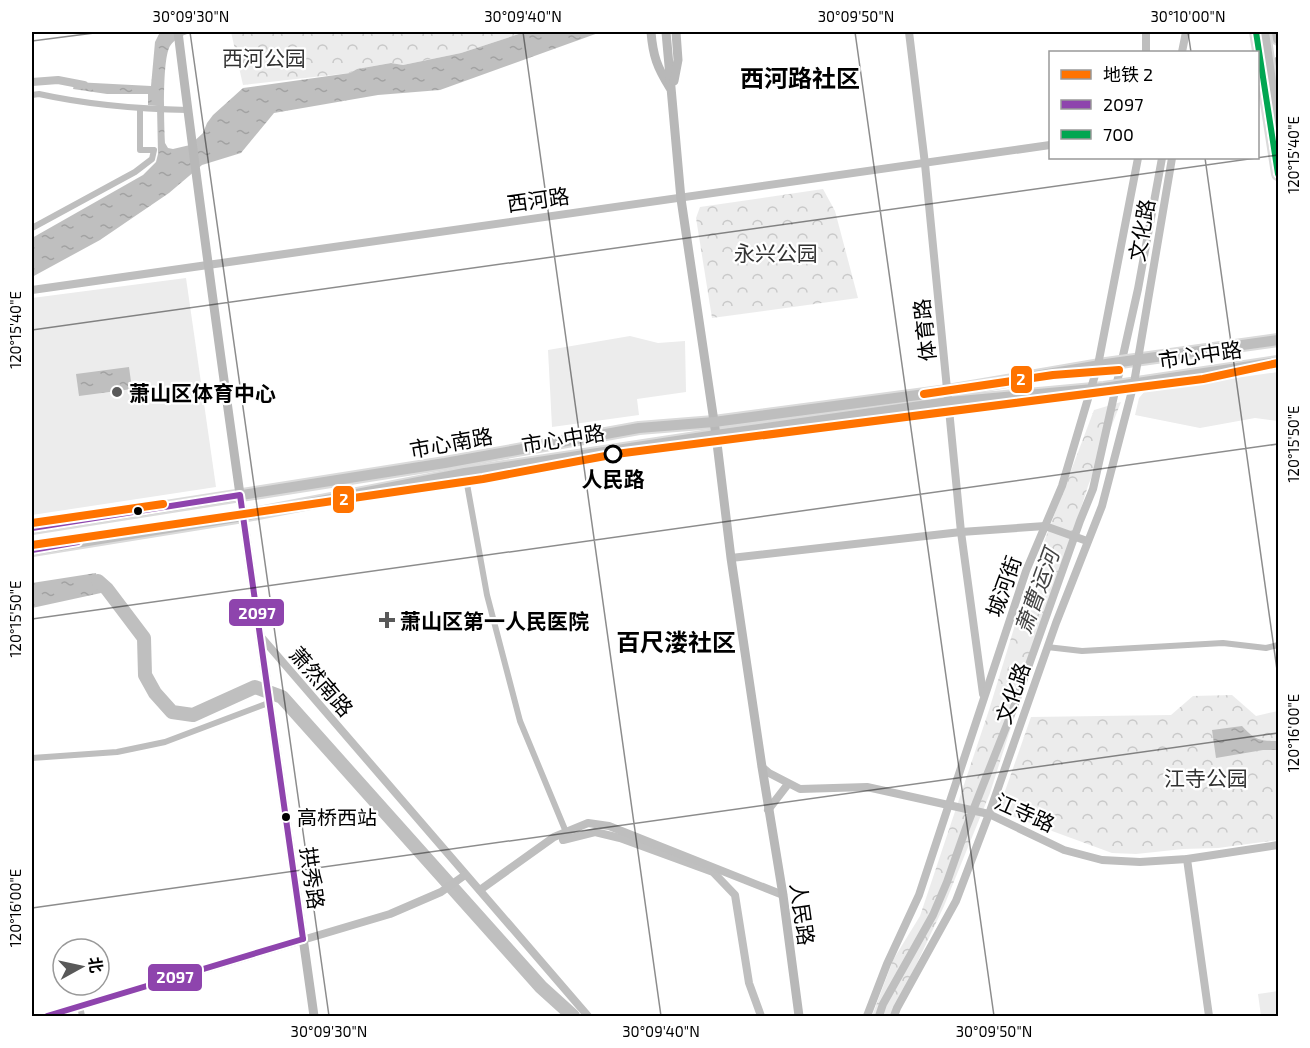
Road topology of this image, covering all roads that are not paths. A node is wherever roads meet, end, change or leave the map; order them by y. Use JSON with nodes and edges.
{"nodes":[{"id":1,"x":676,"y":32,"type":"edge"},
{"id":2,"x":909,"y":32,"type":"edge"},
{"id":3,"x":1146,"y":32,"type":"edge"},
{"id":4,"x":1256,"y":32,"type":"edge"},
{"id":5,"x":1264,"y":32,"type":"edge"},
{"id":6,"x":1269,"y":32,"type":"edge"},
{"id":7,"x":1277,"y":32,"type":"edge"},
{"id":8,"x":666,"y":34,"type":"edge"},
{"id":9,"x":179,"y":36,"type":"edge"},
{"id":10,"x":651,"y":36,"type":"edge"},
{"id":11,"x":1278,"y":39,"type":"edge"},
{"id":12,"x":1146,"y":51,"type":"edge"},
{"id":13,"x":1258,"y":51,"type":"edge"},
{"id":14,"x":1278,"y":61,"type":"edge"},
{"id":15,"x":1278,"y":71,"type":"edge"},
{"id":16,"x":1260,"y":79,"type":"edge"},
{"id":17,"x":671,"y":89,"type":"junction"},
{"id":18,"x":1278,"y":92,"type":"edge"},
{"id":19,"x":32,"y":95,"type":"edge"},
{"id":20,"x":140,"y":109,"type":"junction"},
{"id":21,"x":188,"y":110,"type":"junction"},
{"id":22,"x":1278,"y":130,"type":"edge"},
{"id":23,"x":1049,"y":145,"type":"edge"},
{"id":24,"x":1138,"y":159,"type":"edge"},
{"id":25,"x":1172,"y":159,"type":"edge"},
{"id":26,"x":925,"y":164,"type":"junction"},
{"id":27,"x":1278,"y":174,"type":"edge"},
{"id":28,"x":681,"y":199,"type":"junction"},
{"id":29,"x":32,"y":228,"type":"edge"},
{"id":30,"x":209,"y":264,"type":"junction"},
{"id":31,"x":32,"y":290,"type":"edge"},
{"id":32,"x":1278,"y":340,"type":"edge"},
{"id":33,"x":1134,"y":361,"type":"junction"},
{"id":34,"x":1278,"y":362,"type":"edge"},
{"id":35,"x":1102,"y":365,"type":"junction"},
{"id":36,"x":1131,"y":384,"type":"junction"},
{"id":37,"x":1098,"y":389,"type":"junction"},
{"id":38,"x":949,"y":397,"type":"junction"},
{"id":39,"x":714,"y":422,"type":"junction"},
{"id":40,"x":716,"y":435,"type":"junction"},
{"id":41,"x":465,"y":473,"type":"junction"},
{"id":42,"x":240,"y":495,"type":"junction"},
{"id":43,"x":243,"y":516,"type":"junction"},
{"id":44,"x":1045,"y":526,"type":"junction"},
{"id":45,"x":32,"y":528,"type":"edge"},
{"id":46,"x":961,"y":532,"type":"junction"},
{"id":47,"x":1087,"y":541,"type":"junction"},
{"id":48,"x":32,"y":550,"type":"edge"},
{"id":49,"x":731,"y":558,"type":"junction"},
{"id":50,"x":262,"y":638,"type":"junction"},
{"id":51,"x":1278,"y":645,"type":"edge"},
{"id":52,"x":1047,"y":646,"type":"junction"},
{"id":53,"x":984,"y":695,"type":"junction"},
{"id":54,"x":271,"y":702,"type":"junction"},
{"id":55,"x":32,"y":758,"type":"edge"},
{"id":56,"x":762,"y":766,"type":"junction"},
{"id":57,"x":788,"y":784,"type":"junction"},
{"id":58,"x":950,"y":805,"type":"junction"},
{"id":59,"x":768,"y":810,"type":"junction"},
{"id":60,"x":989,"y":814,"type":"junction"},
{"id":61,"x":566,"y":832,"type":"junction"},
{"id":62,"x":1278,"y":845,"type":"edge"},
{"id":63,"x":1187,"y":859,"type":"junction"},
{"id":64,"x":465,"y":875,"type":"junction"},
{"id":65,"x":480,"y":890,"type":"junction"},
{"id":66,"x":783,"y":895,"type":"junction"},
{"id":67,"x":303,"y":939,"type":"junction"},
{"id":68,"x":81,"y":1006,"type":"junction"},
{"id":69,"x":47,"y":1017,"type":"edge"},
{"id":70,"x":82,"y":1017,"type":"edge"},
{"id":71,"x":314,"y":1017,"type":"edge"},
{"id":72,"x":588,"y":1017,"type":"edge"},
{"id":73,"x":799,"y":1017,"type":"edge"},
{"id":74,"x":867,"y":1017,"type":"edge"},
{"id":75,"x":894,"y":1017,"type":"edge"},
{"id":76,"x":1209,"y":1017,"type":"edge"}],
"edges":[{"from":1,"to":17,"type":"main road"},
{"from":2,"to":26,"type":"street","name":"体育路"},
{"from":3,"to":12,"type":"street"},
{"from":4,"to":13,"type":"main road"},
{"from":5,"to":22,"type":"main road","bridge":true},
{"from":6,"to":18,"type":"main road"},
{"from":7,"to":11,"type":"main road"},
{"from":8,"to":17,"type":"main road","name":"人民路"},
{"from":9,"to":21,"type":"main road"},
{"from":10,"to":17,"type":"main road"},
{"from":14,"to":16,"type":"main road"},
{"from":15,"to":16,"type":"main road"},
{"from":16,"to":27,"type":"main road"},
{"from":17,"to":28,"type":"main road","name":"人民路"},
{"from":19,"to":20,"type":"street"},
{"from":20,"to":21,"type":"street"},
{"from":20,"to":29,"type":"street"},
{"from":21,"to":30,"type":"main road","name":"萧然南路"},
{"from":23,"to":26,"type":"street","name":"西河路"},
{"from":24,"to":35,"type":"street","name":"城河街"},
{"from":25,"to":33,"type":"street","name":"文化路"},
{"from":26,"to":28,"type":"street","name":"西河路"},
{"from":26,"to":38,"type":"street","name":"体育路"},
{"from":28,"to":30,"type":"street","name":"西河路"},
{"from":28,"to":39,"type":"main road","name":"人民路"},
{"from":30,"to":31,"type":"street","name":"西河路"},
{"from":30,"to":42,"type":"main road","name":"萧然南路"},
{"from":32,"to":33,"type":"main road","name":"市心中路"},
{"from":33,"to":35,"type":"main road","name":"市心中路"},
{"from":33,"to":36,"type":"street","name":"文化路"},
{"from":34,"to":36,"type":"main road","name":"市心中路"},
{"from":35,"to":37,"type":"street","name":"城河街"},
{"from":35,"to":38,"type":"main road","name":"市心中路"},
{"from":36,"to":37,"type":"main road","name":"市心中路"},
{"from":36,"to":47,"type":"street","name":"文化路"},
{"from":37,"to":38,"type":"main road","name":"市心中路"},
{"from":37,"to":44,"type":"street","name":"城河街"},
{"from":38,"to":39,"type":"main road","name":"市心南路"},
{"from":38,"to":40,"type":"main road","name":"市心中路"},
{"from":38,"to":46,"type":"street","name":"体育路"},
{"from":39,"to":40,"type":"main road","name":"人民路"},
{"from":39,"to":42,"type":"main road","name":"市心南路"},
{"from":40,"to":41,"type":"main road","name":"市心中路"},
{"from":40,"to":49,"type":"main road","name":"人民路"},
{"from":41,"to":43,"type":"main road","name":"市心中路"},
{"from":41,"to":61,"type":"street"},
{"from":42,"to":43,"type":"main road","name":"萧然南路"},
{"from":42,"to":45,"type":"main road","name":"市心南路"},
{"from":43,"to":48,"type":"main road","name":"市心中路"},
{"from":43,"to":50,"type":"main road","name":"萧然南路"},
{"from":44,"to":46,"type":"street"},
{"from":44,"to":47,"type":"street"},
{"from":44,"to":53,"type":"street","name":"城河街"},
{"from":46,"to":49,"type":"street"},
{"from":46,"to":53,"type":"street","name":"体育路"},
{"from":47,"to":52,"type":"street","name":"文化路"},
{"from":49,"to":56,"type":"main road","name":"人民路"},
{"from":50,"to":54,"type":"main road","name":"拱秀路"},
{"from":50,"to":64,"type":"street","name":"萧然南路"},
{"from":51,"to":52,"type":"street"},
{"from":52,"to":60,"type":"street","name":"文化路"},
{"from":53,"to":58,"type":"street","name":"城河街"},
{"from":54,"to":55,"type":"street"},
{"from":54,"to":67,"type":"main road","name":"拱秀路"},
{"from":56,"to":57,"type":"street","name":"江寺路"},
{"from":56,"to":59,"type":"main road","name":"人民路"},
{"from":57,"to":58,"type":"street","name":"江寺路"},
{"from":57,"to":59,"type":"street"},
{"from":58,"to":60,"type":"street","name":"江寺路"},
{"from":58,"to":74,"type":"street","name":"城河街"},
{"from":59,"to":66,"type":"main road","name":"人民路"},
{"from":60,"to":63,"type":"street","name":"江寺路"},
{"from":60,"to":75,"type":"street","name":"文化路"},
{"from":61,"to":65,"type":"street"},
{"from":61,"to":66,"type":"street"},
{"from":62,"to":63,"type":"street","name":"江寺路"},
{"from":63,"to":76,"type":"street"},
{"from":64,"to":65,"type":"street","name":"萧然南路"},
{"from":64,"to":67,"type":"street"},
{"from":65,"to":72,"type":"street","name":"萧然南路"},
{"from":66,"to":73,"type":"main road","name":"人民路"},
{"from":67,"to":68,"type":"street"},
{"from":67,"to":71,"type":"main road","name":"拱秀路"},
{"from":68,"to":69,"type":"street"},
{"from":68,"to":70,"type":"street"}]}
